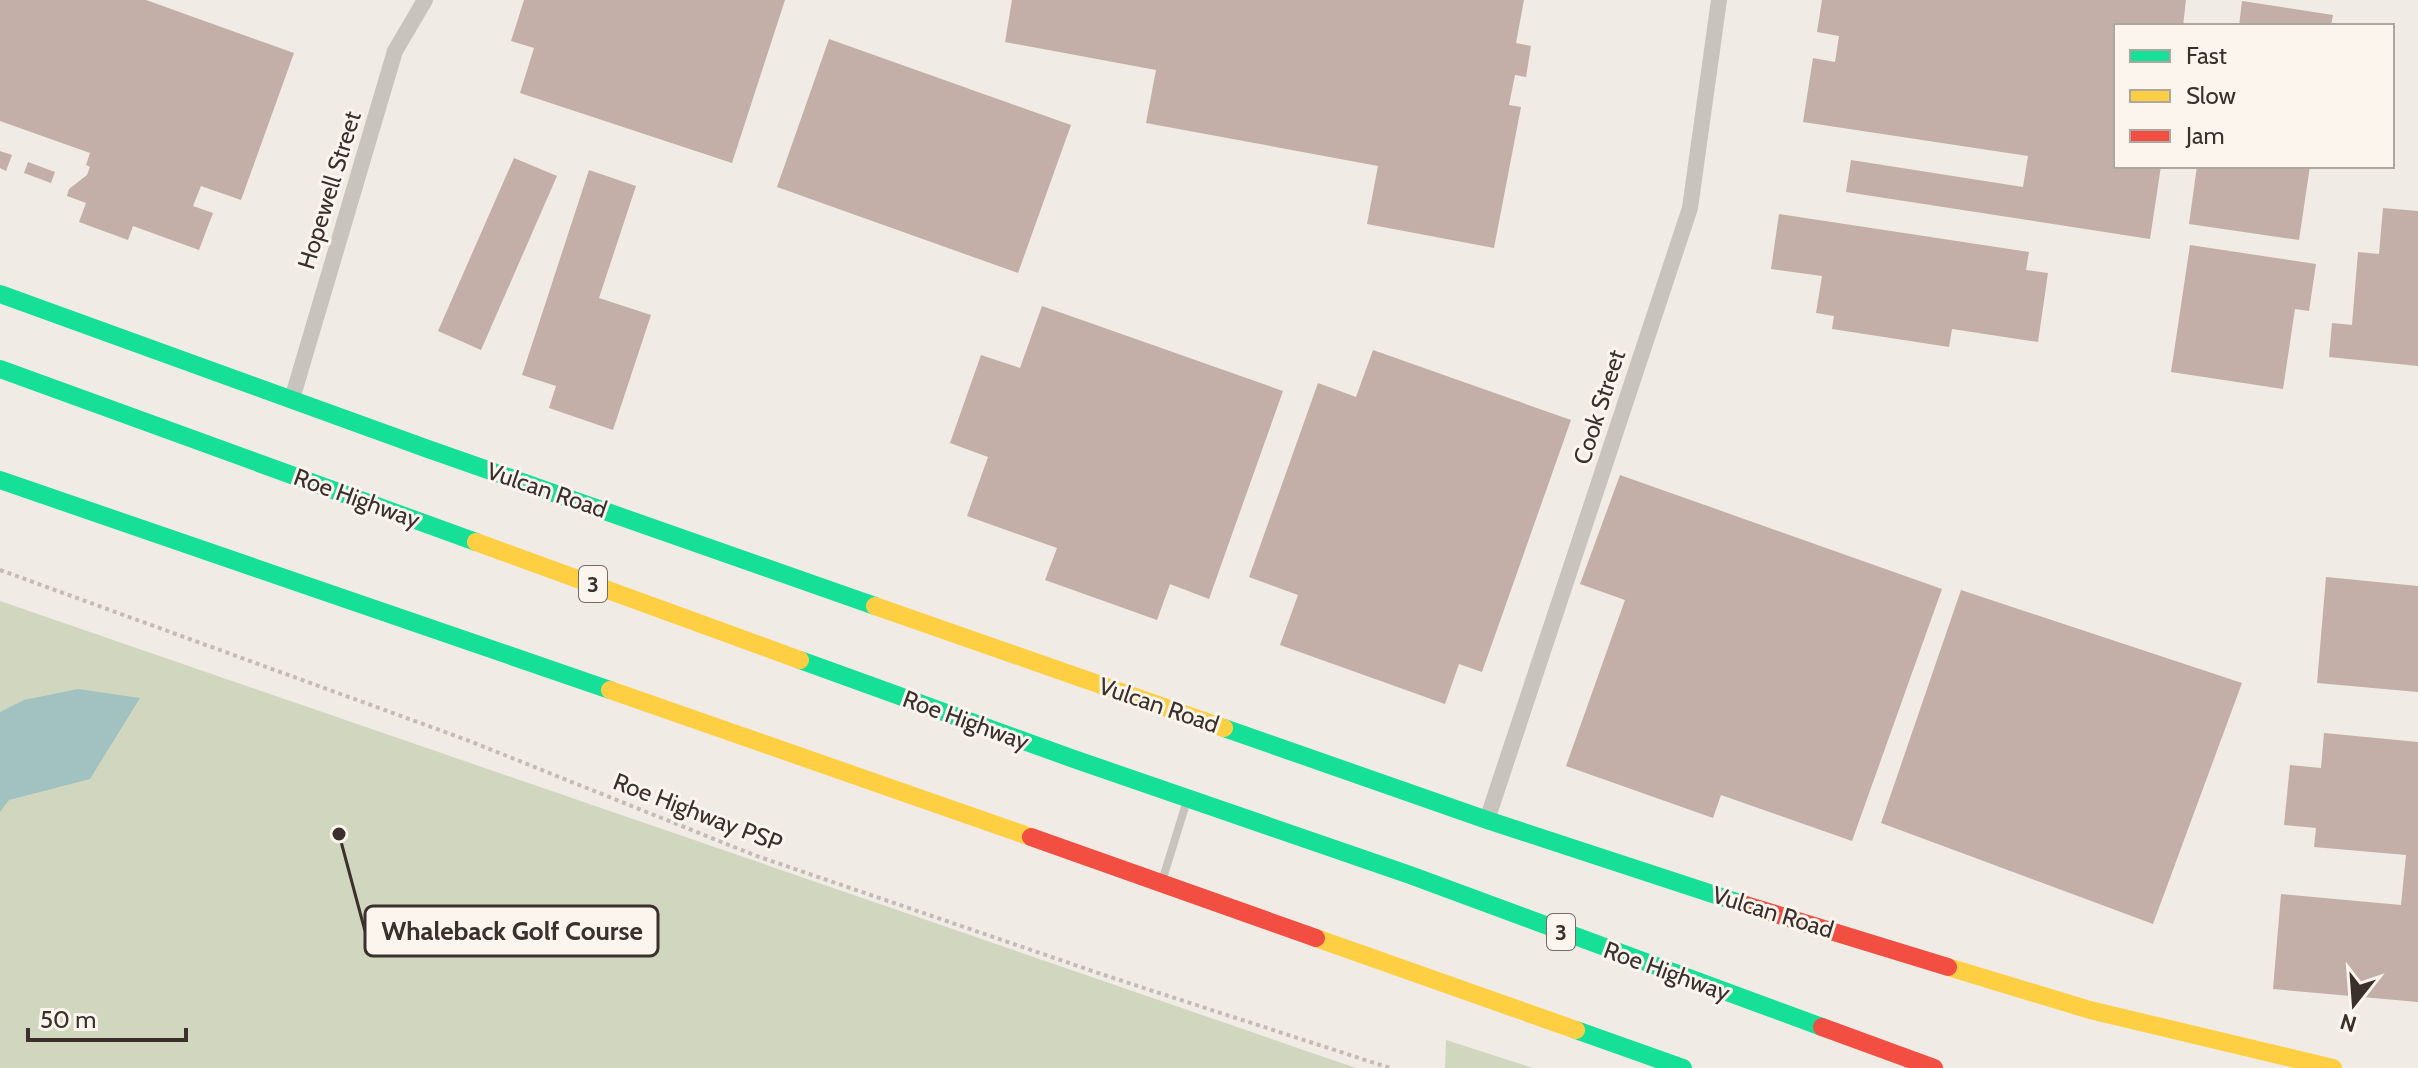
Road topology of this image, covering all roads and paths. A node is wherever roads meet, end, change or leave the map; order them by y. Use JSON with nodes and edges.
{"nodes":[{"id":1,"x":425,"y":0,"type":"edge"},
{"id":2,"x":1719,"y":0,"type":"edge"},
{"id":3,"x":0,"y":294,"type":"edge"},
{"id":4,"x":0,"y":369,"type":"edge"},
{"id":5,"x":292,"y":399,"type":"junction"},
{"id":6,"x":0,"y":480,"type":"edge"},
{"id":7,"x":0,"y":570,"type":"edge"},
{"id":8,"x":1188,"y":798,"type":"junction"},
{"id":9,"x":1487,"y":820,"type":"junction"},
{"id":10,"x":1161,"y":884,"type":"junction"},
{"id":11,"x":1390,"y":1068,"type":"edge"},
{"id":12,"x":1683,"y":1068,"type":"edge"},
{"id":13,"x":1934,"y":1068,"type":"edge"},
{"id":14,"x":2333,"y":1068,"type":"edge"}],
"edges":[{"from":1,"to":5,"type":"street","name":"Hopewell Street"},
{"from":2,"to":9,"type":"street","name":"Cook Street"},
{"from":3,"to":5,"type":"main road","name":"Vulcan Road"},
{"from":4,"to":8,"type":"main road","name":"Roe Highway","number":"3"},
{"from":5,"to":9,"type":"main road","name":"Vulcan Road"},
{"from":6,"to":10,"type":"main road"},
{"from":7,"to":11,"type":"path","name":"Roe Highway PSP"},
{"from":8,"to":10,"type":"lane"},
{"from":8,"to":13,"type":"main road","name":"Roe Highway","number":"3"},
{"from":9,"to":14,"type":"main road","name":"Vulcan Road"},
{"from":10,"to":12,"type":"main road"}]}
